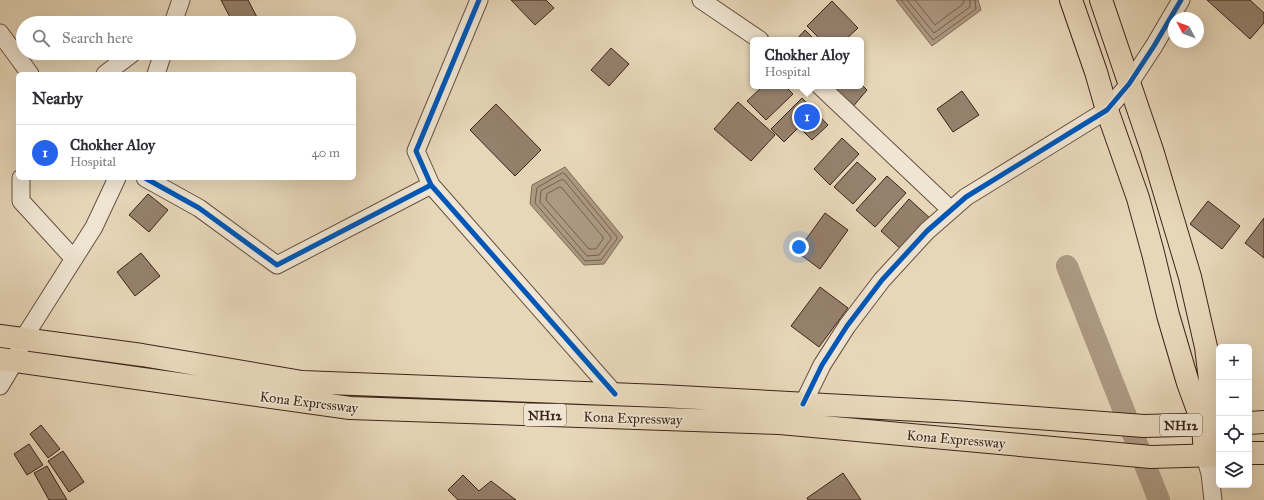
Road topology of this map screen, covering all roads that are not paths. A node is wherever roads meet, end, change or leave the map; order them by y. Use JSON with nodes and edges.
{"nodes":[{"id":1,"x":181,"y":0,"type":"edge"},
{"id":2,"x":479,"y":0,"type":"edge"},
{"id":3,"x":701,"y":0,"type":"edge"},
{"id":4,"x":1071,"y":0,"type":"edge"},
{"id":5,"x":1101,"y":0,"type":"edge"},
{"id":6,"x":1181,"y":0,"type":"edge"},
{"id":7,"x":175,"y":16,"type":"edge"},
{"id":8,"x":0,"y":34,"type":"edge"},
{"id":9,"x":756,"y":37,"type":"edge"},
{"id":10,"x":16,"y":55,"type":"edge"},
{"id":11,"x":20,"y":60,"type":"edge"},
{"id":12,"x":124,"y":60,"type":"edge"},
{"id":13,"x":161,"y":60,"type":"edge"},
{"id":14,"x":28,"y":72,"type":"edge"},
{"id":15,"x":108,"y":72,"type":"edge"},
{"id":16,"x":157,"y":72,"type":"edge"},
{"id":17,"x":1130,"y":84,"type":"junction"},
{"id":18,"x":823,"y":89,"type":"edge"},
{"id":19,"x":1107,"y":110,"type":"junction"},
{"id":20,"x":22,"y":180,"type":"edge"},
{"id":21,"x":116,"y":180,"type":"edge"},
{"id":22,"x":149,"y":180,"type":"edge"},
{"id":23,"x":431,"y":185,"type":"junction"},
{"id":24,"x":951,"y":210,"type":"junction"},
{"id":25,"x":74,"y":259,"type":"junction"},
{"id":26,"x":0,"y":336,"type":"edge"},
{"id":27,"x":22,"y":338,"type":"junction"},
{"id":28,"x":8,"y":360,"type":"edge"},
{"id":29,"x":0,"y":386,"type":"edge"},
{"id":30,"x":615,"y":394,"type":"junction"},
{"id":31,"x":803,"y":404,"type":"junction"},
{"id":32,"x":1264,"y":422,"type":"edge"},
{"id":33,"x":1252,"y":423,"type":"edge"},
{"id":34,"x":1212,"y":424,"type":"edge"},
{"id":35,"x":1252,"y":453,"type":"edge"},
{"id":36,"x":1264,"y":453,"type":"edge"},
{"id":37,"x":1214,"y":458,"type":"edge"},
{"id":38,"x":1213,"y":500,"type":"edge"}],
"edges":[{"from":1,"to":7,"type":"street"},
{"from":2,"to":23,"type":"street"},
{"from":3,"to":9,"type":"street"},
{"from":4,"to":19,"type":"main road"},
{"from":5,"to":17,"type":"main road"},
{"from":6,"to":17,"type":"street"},
{"from":8,"to":10,"type":"street"},
{"from":11,"to":14,"type":"street"},
{"from":12,"to":15,"type":"street"},
{"from":13,"to":16,"type":"street"},
{"from":17,"to":19,"type":"street"},
{"from":17,"to":34,"type":"main road"},
{"from":18,"to":24,"type":"street"},
{"from":19,"to":24,"type":"street"},
{"from":19,"to":34,"type":"main road"},
{"from":20,"to":25,"type":"street"},
{"from":21,"to":25,"type":"street"},
{"from":22,"to":23,"type":"street"},
{"from":23,"to":30,"type":"street"},
{"from":24,"to":31,"type":"street"},
{"from":25,"to":27,"type":"street"},
{"from":26,"to":27,"type":"main road","name":"Kona Expressway","number":"NH12"},
{"from":27,"to":28,"type":"street"},
{"from":27,"to":30,"type":"main road","name":"Kona Expressway","number":"NH12"},
{"from":28,"to":29,"type":"street"},
{"from":28,"to":37,"type":"main road","name":"Kona Expressway","number":"NH12"},
{"from":30,"to":31,"type":"main road","name":"Kona Expressway","number":"NH12"},
{"from":31,"to":34,"type":"main road","name":"Kona Expressway","number":"NH12"},
{"from":32,"to":33,"type":"main road"},
{"from":34,"to":37,"type":"main road"},
{"from":35,"to":36,"type":"main road"},
{"from":37,"to":38,"type":"street"}]}
